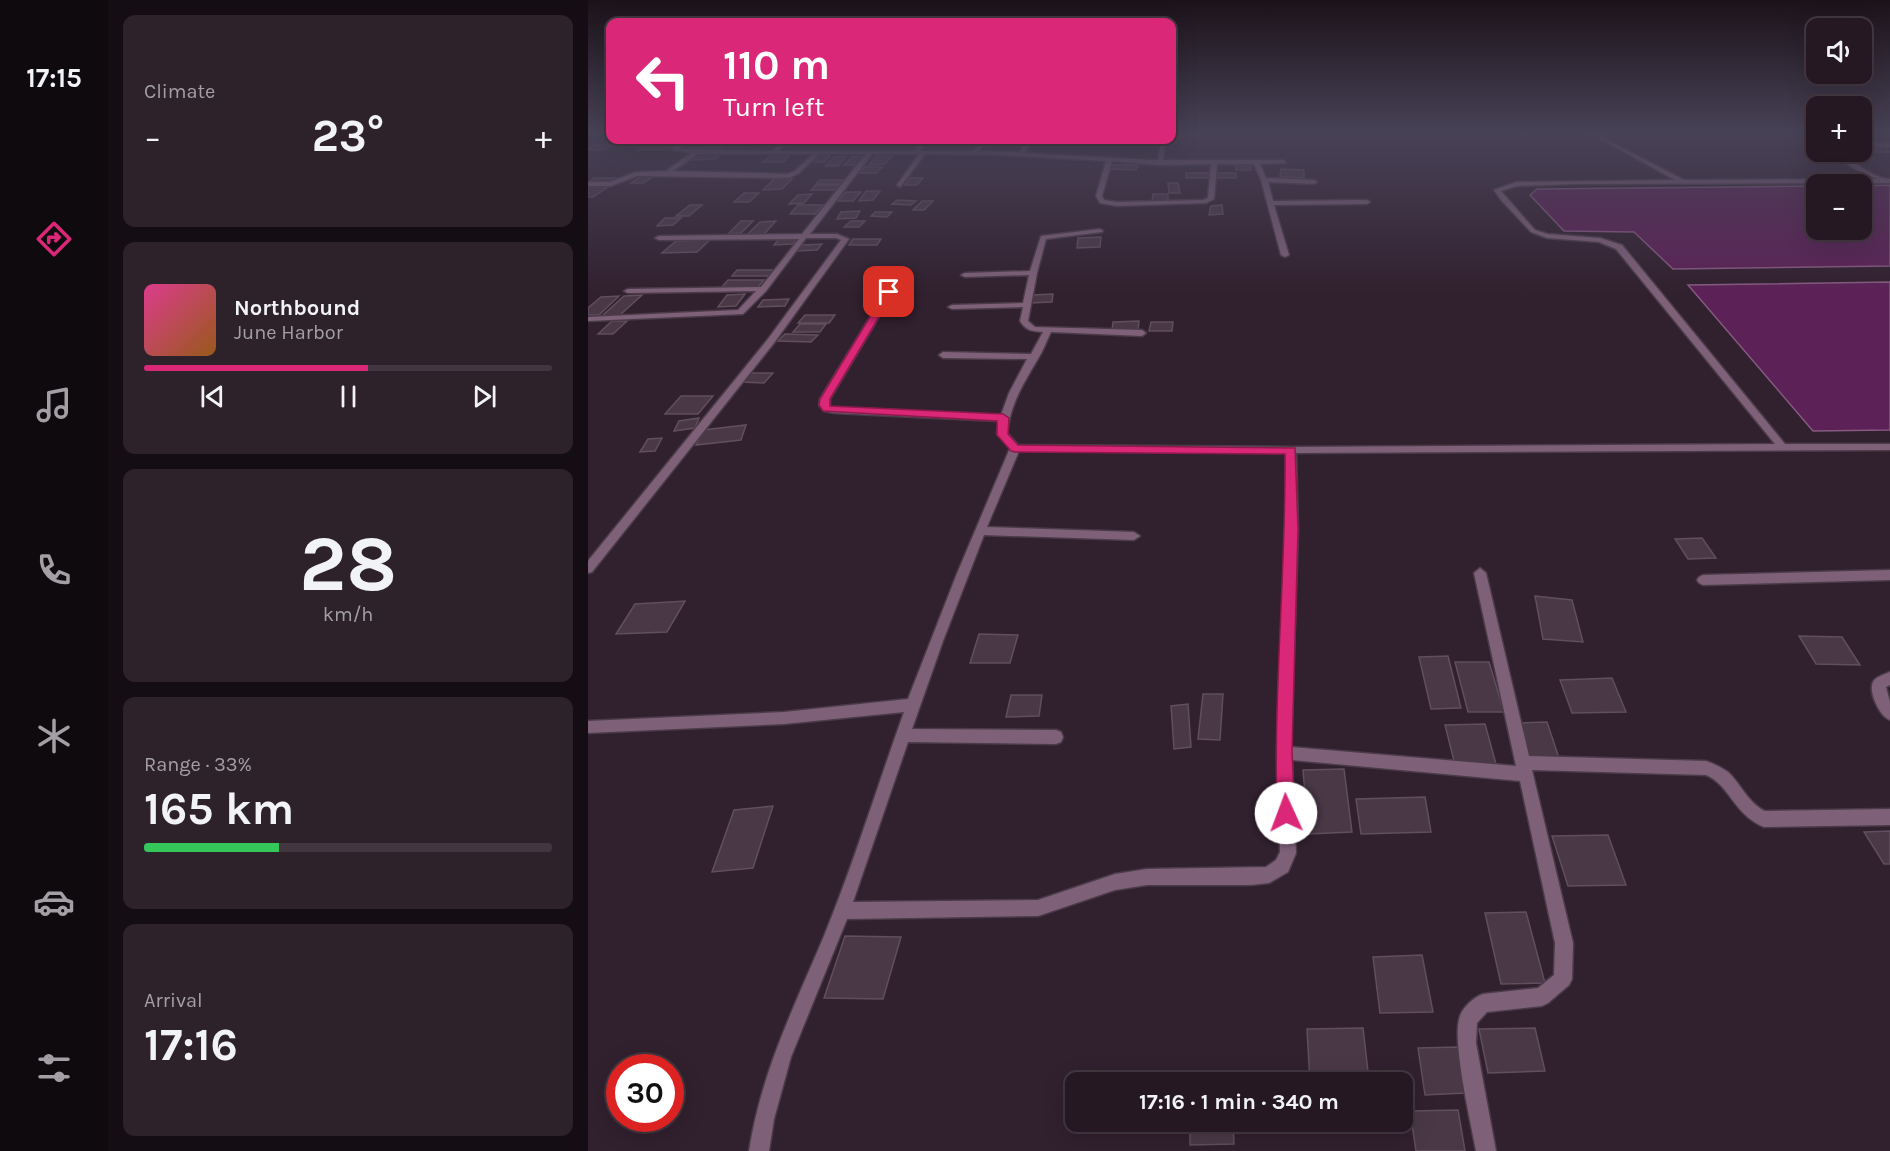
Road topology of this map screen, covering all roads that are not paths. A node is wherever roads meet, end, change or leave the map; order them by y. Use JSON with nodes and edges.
{"nodes":[{"id":1,"x":842,"y":188,"type":"edge"},
{"id":2,"x":1101,"y":188,"type":"edge"},
{"id":3,"x":1212,"y":188,"type":"edge"},
{"id":4,"x":1266,"y":188,"type":"edge"},
{"id":5,"x":1502,"y":188,"type":"edge"},
{"id":6,"x":1367,"y":202,"type":"dead end"},
{"id":7,"x":1270,"y":203,"type":"junction"},
{"id":8,"x":1100,"y":231,"type":"dead end"},
{"id":9,"x":804,"y":236,"type":"junction"},
{"id":10,"x":659,"y":238,"type":"dead end"},
{"id":11,"x":1285,"y":255,"type":"dead end"},
{"id":12,"x":1033,"y":273,"type":"junction"},
{"id":13,"x":900,"y":275,"type":"dead end"},
{"id":14,"x":965,"y":275,"type":"dead end"},
{"id":15,"x":763,"y":289,"type":"junction"},
{"id":16,"x":628,"y":291,"type":"dead end"},
{"id":17,"x":1026,"y":305,"type":"junction"},
{"id":18,"x":952,"y":308,"type":"dead end"},
{"id":19,"x":588,"y":318,"type":"edge"},
{"id":20,"x":1048,"y":330,"type":"junction"},
{"id":21,"x":1142,"y":333,"type":"dead end"},
{"id":22,"x":944,"y":355,"type":"dead end"},
{"id":23,"x":1035,"y":357,"type":"junction"},
{"id":24,"x":1003,"y":418,"type":"junction"},
{"id":25,"x":1015,"y":448,"type":"junction"},
{"id":26,"x":1783,"y":448,"type":"junction"},
{"id":27,"x":1291,"y":450,"type":"junction"},
{"id":28,"x":1888,"y":450,"type":"edge"},
{"id":29,"x":980,"y":531,"type":"junction"},
{"id":30,"x":1134,"y":536,"type":"dead end"},
{"id":31,"x":588,"y":569,"type":"edge"},
{"id":32,"x":1480,"y":573,"type":"dead end"},
{"id":33,"x":1890,"y":575,"type":"edge"},
{"id":34,"x":1703,"y":580,"type":"dead end"},
{"id":35,"x":1890,"y":678,"type":"edge"},
{"id":36,"x":913,"y":705,"type":"junction"},
{"id":37,"x":1890,"y":714,"type":"edge"},
{"id":38,"x":588,"y":727,"type":"edge"},
{"id":39,"x":903,"y":735,"type":"junction"},
{"id":40,"x":1056,"y":737,"type":"dead end"},
{"id":41,"x":1284,"y":753,"type":"junction"},
{"id":42,"x":1523,"y":768,"type":"junction"},
{"id":43,"x":1890,"y":817,"type":"edge"},
{"id":44,"x":842,"y":911,"type":"junction"},
{"id":45,"x":759,"y":1151,"type":"edge"},
{"id":46,"x":1486,"y":1151,"type":"edge"}],
"edges":[{"from":1,"to":9,"type":"street"},
{"from":2,"to":3,"type":"street"},
{"from":4,"to":7,"type":"street"},
{"from":5,"to":26,"type":"street"},
{"from":6,"to":7,"type":"street"},
{"from":7,"to":11,"type":"street"},
{"from":8,"to":12,"type":"street"},
{"from":9,"to":10,"type":"street"},
{"from":9,"to":15,"type":"street"},
{"from":9,"to":31,"type":"street"},
{"from":12,"to":14,"type":"street"},
{"from":12,"to":17,"type":"street"},
{"from":13,"to":24,"type":"street"},
{"from":15,"to":16,"type":"street"},
{"from":15,"to":19,"type":"street"},
{"from":17,"to":18,"type":"street"},
{"from":17,"to":20,"type":"street"},
{"from":20,"to":21,"type":"street"},
{"from":20,"to":23,"type":"street"},
{"from":22,"to":23,"type":"street"},
{"from":23,"to":24,"type":"street"},
{"from":24,"to":25,"type":"street"},
{"from":25,"to":27,"type":"street"},
{"from":25,"to":29,"type":"street"},
{"from":26,"to":27,"type":"street"},
{"from":26,"to":28,"type":"street"},
{"from":27,"to":41,"type":"street"},
{"from":29,"to":30,"type":"street"},
{"from":29,"to":36,"type":"street"},
{"from":32,"to":42,"type":"street"},
{"from":33,"to":34,"type":"street"},
{"from":35,"to":37,"type":"street"},
{"from":36,"to":38,"type":"street"},
{"from":36,"to":39,"type":"street"},
{"from":39,"to":40,"type":"street"},
{"from":39,"to":44,"type":"street"},
{"from":41,"to":42,"type":"street"},
{"from":41,"to":44,"type":"street"},
{"from":42,"to":43,"type":"street"},
{"from":42,"to":46,"type":"street"},
{"from":44,"to":45,"type":"street"}]}
